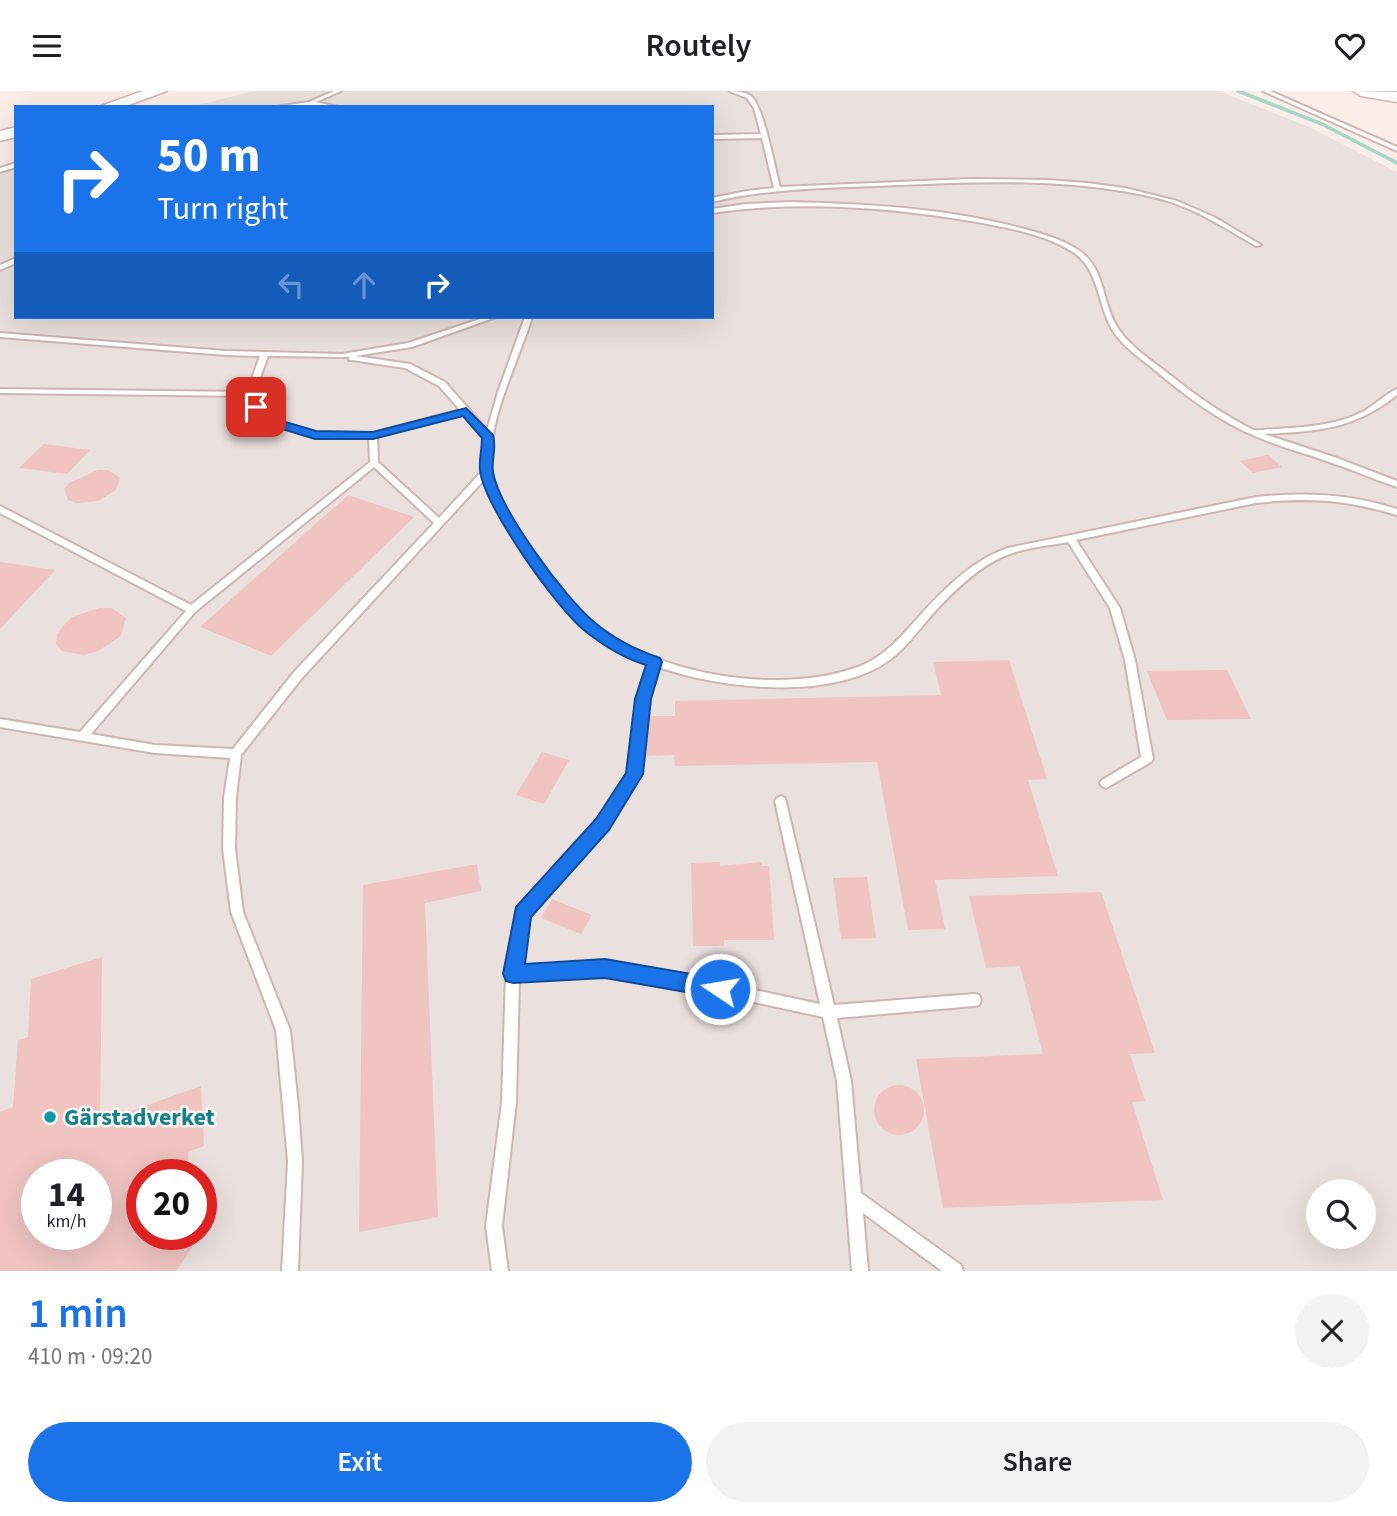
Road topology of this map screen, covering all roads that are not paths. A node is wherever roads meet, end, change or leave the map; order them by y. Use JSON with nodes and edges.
{"nodes":[{"id":1,"x":159,"y":91,"type":"edge"},
{"id":2,"x":338,"y":91,"type":"edge"},
{"id":3,"x":732,"y":91,"type":"edge"},
{"id":4,"x":1266,"y":91,"type":"edge"},
{"id":5,"x":1361,"y":91,"type":"edge"},
{"id":6,"x":1397,"y":97,"type":"edge"},
{"id":7,"x":310,"y":103,"type":"junction"},
{"id":8,"x":113,"y":105,"type":"edge"},
{"id":9,"x":294,"y":105,"type":"edge"},
{"id":10,"x":323,"y":105,"type":"edge"},
{"id":11,"x":765,"y":136,"type":"junction"},
{"id":12,"x":714,"y":137,"type":"edge"},
{"id":13,"x":1397,"y":149,"type":"edge"},
{"id":14,"x":778,"y":189,"type":"junction"},
{"id":15,"x":714,"y":200,"type":"edge"},
{"id":16,"x":714,"y":211,"type":"edge"},
{"id":17,"x":1258,"y":245,"type":"dead end"},
{"id":18,"x":486,"y":319,"type":"edge"},
{"id":19,"x":528,"y":319,"type":"edge"},
{"id":20,"x":0,"y":335,"type":"edge"},
{"id":21,"x":265,"y":354,"type":"junction"},
{"id":22,"x":342,"y":356,"type":"junction"},
{"id":23,"x":0,"y":391,"type":"edge"},
{"id":24,"x":1397,"y":391,"type":"edge"},
{"id":25,"x":250,"y":394,"type":"junction"},
{"id":26,"x":466,"y":411,"type":"junction"},
{"id":27,"x":1254,"y":433,"type":"junction"},
{"id":28,"x":373,"y":435,"type":"junction"},
{"id":29,"x":489,"y":438,"type":"junction"},
{"id":30,"x":374,"y":463,"type":"junction"},
{"id":31,"x":486,"y":472,"type":"junction"},
{"id":32,"x":1397,"y":484,"type":"edge"},
{"id":33,"x":0,"y":509,"type":"edge"},
{"id":34,"x":1397,"y":512,"type":"edge"},
{"id":35,"x":439,"y":523,"type":"junction"},
{"id":36,"x":1070,"y":538,"type":"junction"},
{"id":37,"x":192,"y":610,"type":"junction"},
{"id":38,"x":654,"y":662,"type":"junction"},
{"id":39,"x":0,"y":723,"type":"edge"},
{"id":40,"x":83,"y":736,"type":"junction"},
{"id":41,"x":236,"y":754,"type":"junction"},
{"id":42,"x":1107,"y":783,"type":"dead end"},
{"id":43,"x":781,"y":801,"type":"dead end"},
{"id":44,"x":513,"y":974,"type":"junction"},
{"id":45,"x":974,"y":1000,"type":"dead end"},
{"id":46,"x":828,"y":1012,"type":"junction"},
{"id":47,"x":854,"y":1197,"type":"junction"},
{"id":48,"x":288,"y":1268,"type":"edge"},
{"id":49,"x":500,"y":1271,"type":"edge"},
{"id":50,"x":860,"y":1271,"type":"edge"},
{"id":51,"x":955,"y":1271,"type":"edge"}],
"edges":[{"from":1,"to":8,"type":"street"},
{"from":2,"to":7,"type":"lane"},
{"from":3,"to":11,"type":"lane"},
{"from":4,"to":13,"type":"lane"},
{"from":5,"to":6,"type":"street"},
{"from":7,"to":9,"type":"lane"},
{"from":7,"to":10,"type":"lane"},
{"from":11,"to":12,"type":"lane"},
{"from":11,"to":14,"type":"lane"},
{"from":14,"to":15,"type":"lane"},
{"from":14,"to":17,"type":"lane"},
{"from":16,"to":27,"type":"lane"},
{"from":18,"to":22,"type":"lane"},
{"from":19,"to":29,"type":"lane"},
{"from":20,"to":21,"type":"lane"},
{"from":21,"to":22,"type":"lane"},
{"from":21,"to":25,"type":"lane"},
{"from":22,"to":26,"type":"lane"},
{"from":23,"to":25,"type":"lane"},
{"from":24,"to":27,"type":"lane"},
{"from":25,"to":28,"type":"lane"},
{"from":26,"to":28,"type":"lane"},
{"from":26,"to":29,"type":"lane"},
{"from":27,"to":32,"type":"lane"},
{"from":28,"to":30,"type":"lane"},
{"from":29,"to":31,"type":"lane"},
{"from":30,"to":35,"type":"lane"},
{"from":30,"to":37,"type":"lane"},
{"from":31,"to":35,"type":"lane"},
{"from":31,"to":38,"type":"lane"},
{"from":33,"to":37,"type":"lane"},
{"from":34,"to":36,"type":"lane"},
{"from":35,"to":41,"type":"lane"},
{"from":36,"to":38,"type":"lane"},
{"from":36,"to":42,"type":"lane"},
{"from":37,"to":40,"type":"lane"},
{"from":38,"to":44,"type":"lane"},
{"from":39,"to":40,"type":"lane"},
{"from":40,"to":41,"type":"lane"},
{"from":41,"to":48,"type":"lane"},
{"from":43,"to":46,"type":"lane"},
{"from":44,"to":46,"type":"lane"},
{"from":44,"to":49,"type":"lane"},
{"from":45,"to":46,"type":"lane"},
{"from":46,"to":47,"type":"lane"},
{"from":47,"to":50,"type":"lane"},
{"from":47,"to":51,"type":"lane"}]}
